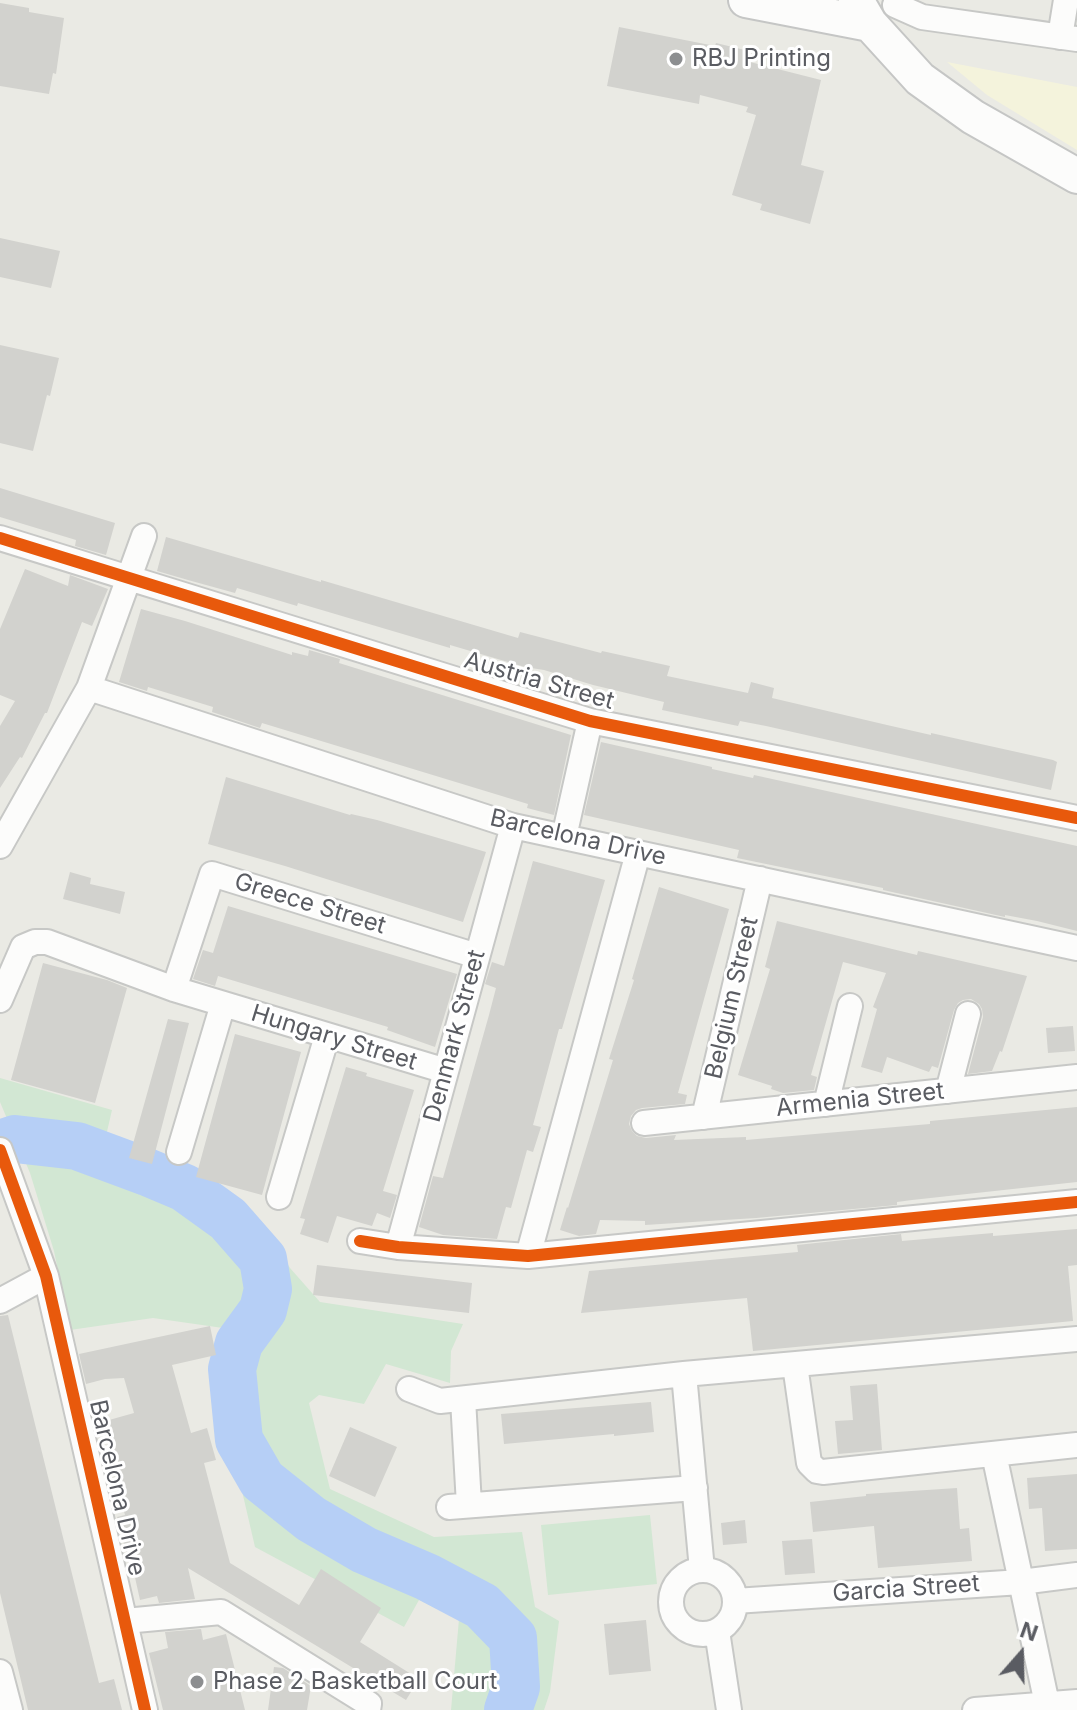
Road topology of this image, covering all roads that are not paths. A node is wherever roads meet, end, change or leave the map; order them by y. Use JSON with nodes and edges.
{"nodes":[{"id":1,"x":746,"y":0,"type":"edge"},
{"id":2,"x":1066,"y":0,"type":"edge"},
{"id":3,"x":880,"y":7,"type":"edge"},
{"id":4,"x":1069,"y":38,"type":"edge"},
{"id":5,"x":1077,"y":176,"type":"edge"},
{"id":6,"x":144,"y":536,"type":"dead end"},
{"id":7,"x":1,"y":542,"type":"edge"},
{"id":8,"x":129,"y":579,"type":"junction"},
{"id":9,"x":89,"y":688,"type":"junction"},
{"id":10,"x":590,"y":721,"type":"junction"},
{"id":11,"x":1077,"y":818,"type":"edge"},
{"id":12,"x":513,"y":826,"type":"junction"},
{"id":13,"x":564,"y":837,"type":"junction"},
{"id":14,"x":0,"y":846,"type":"edge"},
{"id":15,"x":638,"y":853,"type":"junction"},
{"id":16,"x":760,"y":879,"type":"junction"},
{"id":17,"x":1077,"y":948,"type":"edge"},
{"id":18,"x":477,"y":956,"type":"junction"},
{"id":19,"x":3,"y":985,"type":"edge"},
{"id":20,"x":174,"y":989,"type":"junction"},
{"id":21,"x":223,"y":1004,"type":"junction"},
{"id":22,"x":850,"y":1006,"type":"dead end"},
{"id":23,"x":968,"y":1014,"type":"dead end"},
{"id":24,"x":327,"y":1036,"type":"junction"},
{"id":25,"x":446,"y":1071,"type":"junction"},
{"id":26,"x":1077,"y":1077,"type":"edge"},
{"id":27,"x":948,"y":1091,"type":"junction"},
{"id":28,"x":826,"y":1104,"type":"junction"},
{"id":29,"x":704,"y":1117,"type":"junction"},
{"id":30,"x":644,"y":1123,"type":"dead end"},
{"id":31,"x":0,"y":1150,"type":"edge"},
{"id":32,"x":179,"y":1152,"type":"dead end"},
{"id":33,"x":279,"y":1197,"type":"dead end"},
{"id":34,"x":1077,"y":1202,"type":"edge"},
{"id":35,"x":360,"y":1241,"type":"dead end"},
{"id":36,"x":398,"y":1247,"type":"junction"},
{"id":37,"x":528,"y":1256,"type":"junction"},
{"id":38,"x":46,"y":1276,"type":"junction"},
{"id":39,"x":0,"y":1301,"type":"edge"},
{"id":40,"x":1077,"y":1339,"type":"edge"},
{"id":41,"x":795,"y":1365,"type":"junction"},
{"id":42,"x":684,"y":1374,"type":"junction"},
{"id":43,"x":409,"y":1389,"type":"dead end"},
{"id":44,"x":463,"y":1399,"type":"junction"},
{"id":45,"x":1077,"y":1445,"type":"edge"},
{"id":46,"x":994,"y":1454,"type":"junction"},
{"id":47,"x":695,"y":1488,"type":"junction"},
{"id":48,"x":702,"y":1570,"type":"junction"},
{"id":49,"x":1077,"y":1575,"type":"edge"},
{"id":50,"x":1021,"y":1582,"type":"junction"},
{"id":51,"x":735,"y":1601,"type":"junction"},
{"id":52,"x":125,"y":1621,"type":"junction"},
{"id":53,"x":717,"y":1631,"type":"junction"},
{"id":54,"x":0,"y":1672,"type":"edge"},
{"id":55,"x":1076,"y":1702,"type":"edge"},
{"id":56,"x":1047,"y":1704,"type":"junction"},
{"id":57,"x":1018,"y":1708,"type":"edge"},
{"id":58,"x":10,"y":1710,"type":"edge"},
{"id":59,"x":145,"y":1710,"type":"edge"},
{"id":60,"x":368,"y":1710,"type":"edge"},
{"id":61,"x":729,"y":1710,"type":"edge"},
{"id":62,"x":975,"y":1710,"type":"edge"},
{"id":63,"x":1077,"y":1710,"type":"edge"}],
"edges":[{"from":1,"to":3,"type":"main road"},
{"from":2,"to":4,"type":"street"},
{"from":3,"to":4,"type":"street"},
{"from":3,"to":5,"type":"main road"},
{"from":6,"to":8,"type":"street"},
{"from":7,"to":8,"type":"street","name":"Austria Street"},
{"from":8,"to":9,"type":"street"},
{"from":8,"to":10,"type":"street","name":"Austria Street"},
{"from":9,"to":12,"type":"street","name":"Barcelona Drive"},
{"from":9,"to":14,"type":"street"},
{"from":10,"to":11,"type":"street","name":"Austria Street"},
{"from":10,"to":13,"type":"street","name":"Austria Street"},
{"from":12,"to":13,"type":"street","name":"Barcelona Drive"},
{"from":12,"to":18,"type":"street","name":"Denmark Street"},
{"from":13,"to":15,"type":"street","name":"Barcelona Drive"},
{"from":15,"to":16,"type":"street","name":"Barcelona Drive"},
{"from":15,"to":37,"type":"street"},
{"from":16,"to":17,"type":"street","name":"Barcelona Drive"},
{"from":16,"to":29,"type":"street","name":"Belgium Street"},
{"from":18,"to":20,"type":"street","name":"Greece Street"},
{"from":18,"to":25,"type":"street","name":"Denmark Street"},
{"from":19,"to":20,"type":"street","name":"Hungary Street"},
{"from":20,"to":21,"type":"street","name":"Hungary Street"},
{"from":21,"to":24,"type":"street","name":"Hungary Street"},
{"from":21,"to":32,"type":"street","name":"Hungary Street"},
{"from":22,"to":28,"type":"street"},
{"from":23,"to":27,"type":"street"},
{"from":24,"to":25,"type":"street","name":"Hungary Street"},
{"from":24,"to":33,"type":"street"},
{"from":25,"to":36,"type":"street","name":"Denmark Street"},
{"from":26,"to":27,"type":"street","name":"Armenia Street"},
{"from":27,"to":28,"type":"street","name":"Armenia Street"},
{"from":28,"to":29,"type":"street","name":"Armenia Street"},
{"from":29,"to":30,"type":"street","name":"Armenia Street"},
{"from":31,"to":38,"type":"street","name":"Barcelona Drive"},
{"from":34,"to":37,"type":"street"},
{"from":35,"to":36,"type":"street"},
{"from":36,"to":37,"type":"street"},
{"from":38,"to":39,"type":"street"},
{"from":38,"to":52,"type":"street","name":"Barcelona Drive"},
{"from":40,"to":41,"type":"street"},
{"from":41,"to":42,"type":"street"},
{"from":41,"to":46,"type":"street"},
{"from":42,"to":44,"type":"street"},
{"from":42,"to":47,"type":"street"},
{"from":43,"to":44,"type":"street"},
{"from":44,"to":47,"type":"street"},
{"from":45,"to":46,"type":"street"},
{"from":46,"to":50,"type":"street"},
{"from":47,"to":48,"type":"street"},
{"from":48,"to":51,"type":"street"},
{"from":48,"to":53,"type":"street"},
{"from":49,"to":50,"type":"street","name":"Garcia Street"},
{"from":50,"to":51,"type":"street","name":"Garcia Street"},
{"from":50,"to":56,"type":"street"},
{"from":51,"to":53,"type":"street"},
{"from":52,"to":59,"type":"street","name":"Barcelona Drive"},
{"from":52,"to":60,"type":"street"},
{"from":53,"to":61,"type":"street"},
{"from":54,"to":58,"type":"street"},
{"from":55,"to":56,"type":"street"},
{"from":55,"to":63,"type":"street"},
{"from":56,"to":57,"type":"street"},
{"from":57,"to":62,"type":"street"}]}
